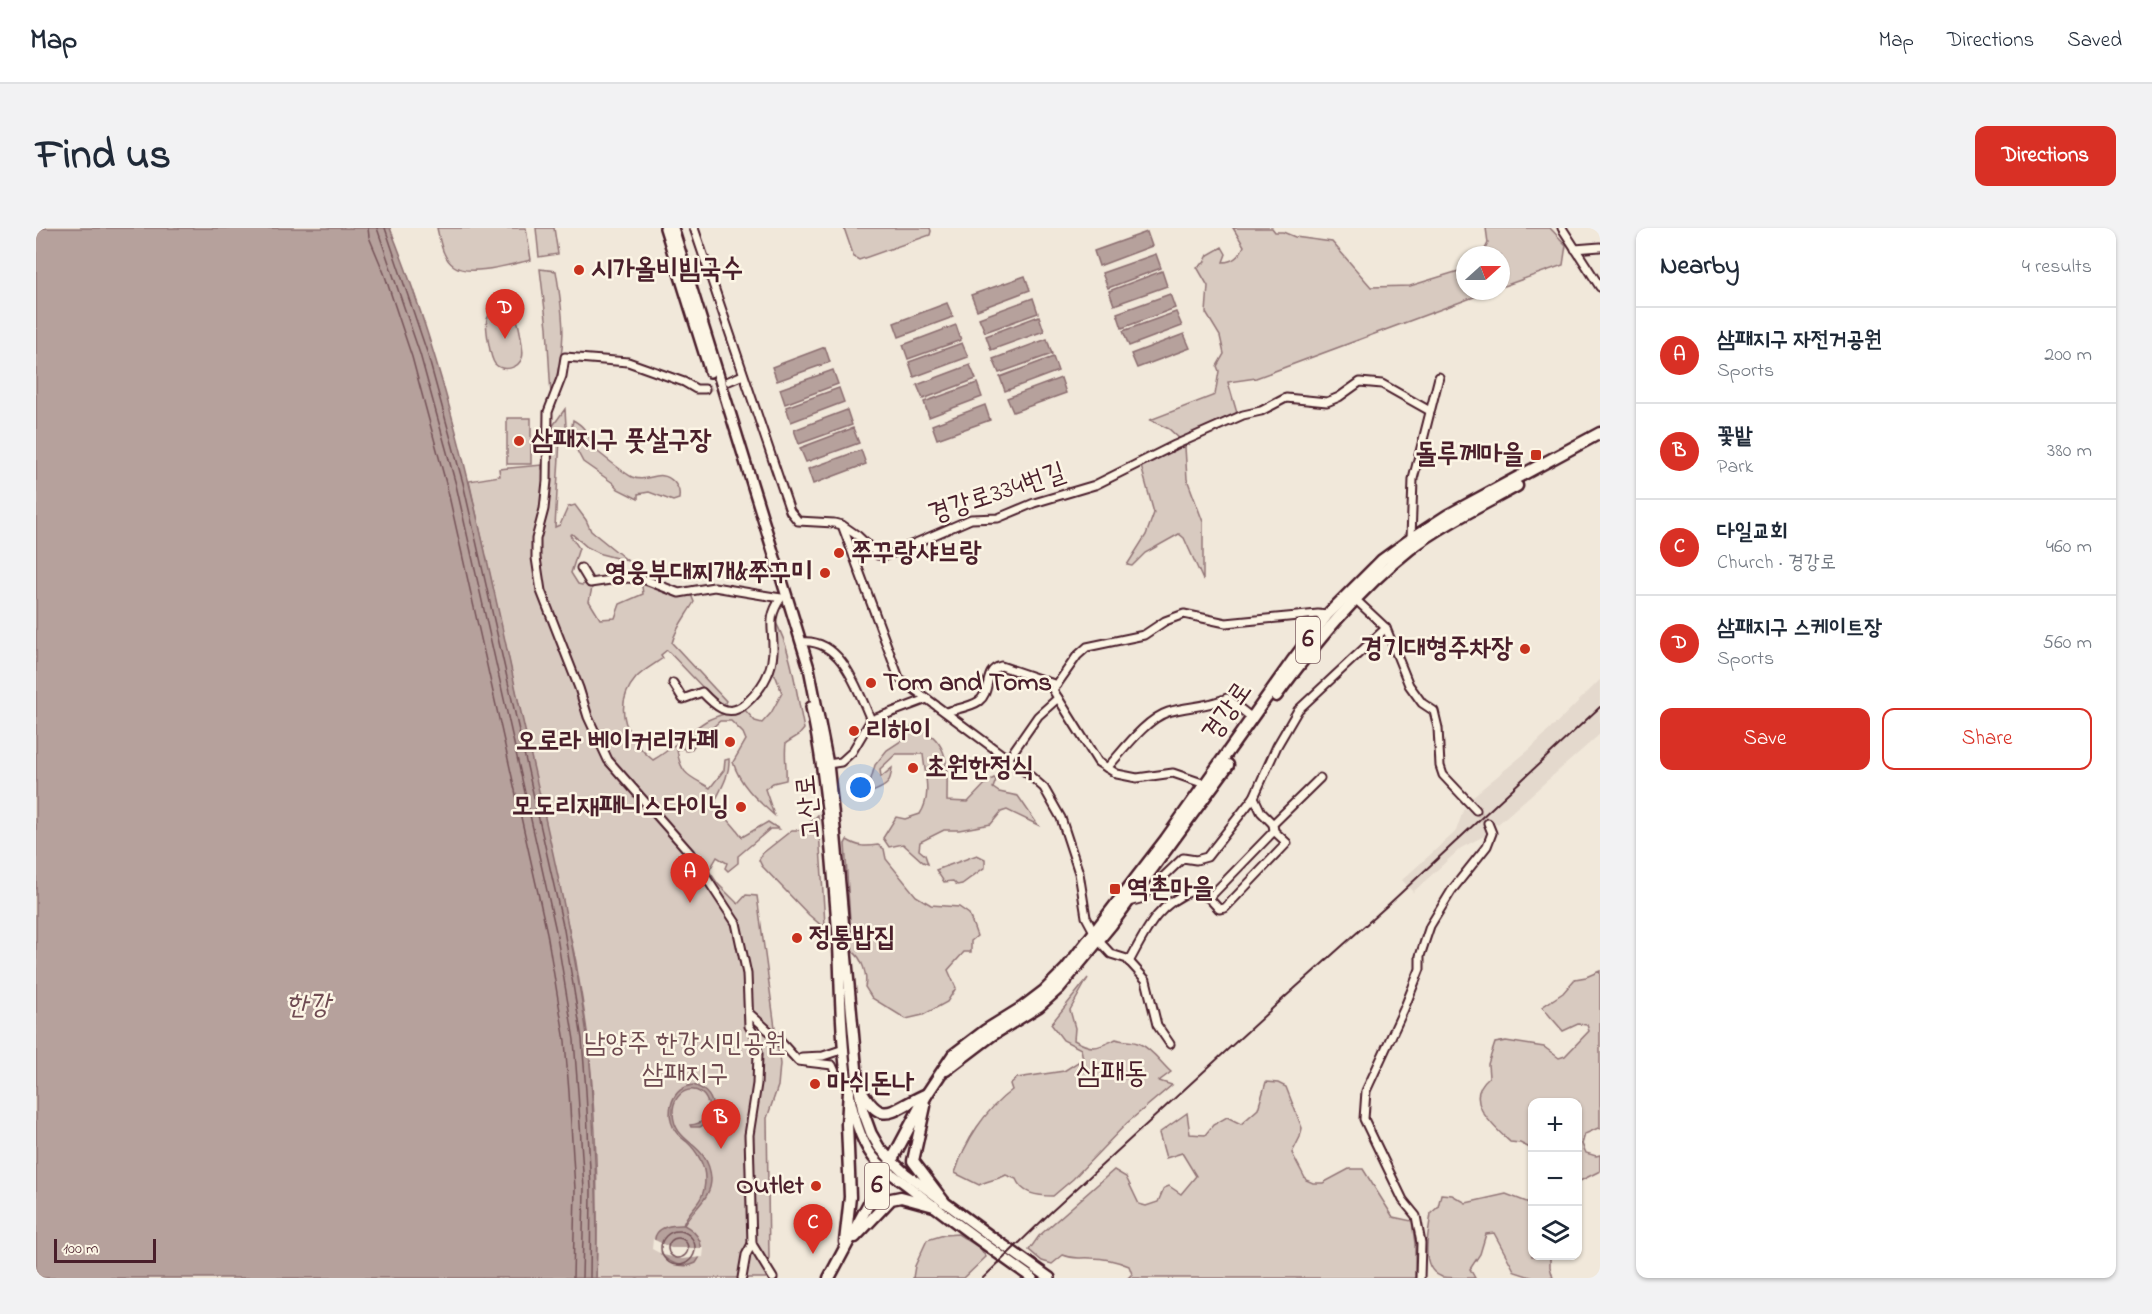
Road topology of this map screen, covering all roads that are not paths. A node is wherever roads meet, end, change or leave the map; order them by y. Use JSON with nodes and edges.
{"nodes":[{"id":1,"x":665,"y":228,"type":"edge"},
{"id":2,"x":673,"y":228,"type":"edge"},
{"id":3,"x":694,"y":228,"type":"edge"},
{"id":4,"x":1562,"y":228,"type":"edge"},
{"id":5,"x":1600,"y":247,"type":"edge"},
{"id":6,"x":1575,"y":249,"type":"junction"},
{"id":7,"x":1600,"y":287,"type":"edge"},
{"id":8,"x":743,"y":375,"type":"junction"},
{"id":9,"x":1438,"y":377,"type":"dead end"},
{"id":10,"x":729,"y":381,"type":"tunnel mouth"},
{"id":11,"x":705,"y":389,"type":"tunnel mouth"},
{"id":12,"x":1430,"y":411,"type":"junction"},
{"id":13,"x":1600,"y":433,"type":"edge"},
{"id":14,"x":1600,"y":441,"type":"edge"},
{"id":15,"x":842,"y":525,"type":"junction"},
{"id":16,"x":1411,"y":539,"type":"junction"},
{"id":17,"x":581,"y":568,"type":"dead end"},
{"id":18,"x":1352,"y":596,"type":"junction"},
{"id":19,"x":781,"y":598,"type":"junction"},
{"id":20,"x":1327,"y":615,"type":"junction"},
{"id":21,"x":1386,"y":628,"type":"junction"},
{"id":22,"x":801,"y":642,"type":"junction"},
{"id":23,"x":673,"y":683,"type":"dead end"},
{"id":24,"x":1057,"y":685,"type":"junction"},
{"id":25,"x":1058,"y":698,"type":"junction"},
{"id":26,"x":927,"y":699,"type":"junction"},
{"id":27,"x":945,"y":712,"type":"junction"},
{"id":28,"x":1252,"y":718,"type":"junction"},
{"id":29,"x":871,"y":720,"type":"junction"},
{"id":30,"x":1008,"y":759,"type":"junction"},
{"id":31,"x":828,"y":764,"type":"junction"},
{"id":32,"x":1107,"y":768,"type":"junction"},
{"id":33,"x":1320,"y":778,"type":"dead end"},
{"id":34,"x":1205,"y":784,"type":"junction"},
{"id":35,"x":1254,"y":797,"type":"junction"},
{"id":36,"x":1476,"y":810,"type":"tunnel mouth"},
{"id":37,"x":1488,"y":823,"type":"dead end"},
{"id":38,"x":1274,"y":828,"type":"junction"},
{"id":39,"x":1209,"y":898,"type":"junction"},
{"id":40,"x":1129,"y":902,"type":"junction"},
{"id":41,"x":1097,"y":937,"type":"junction"},
{"id":42,"x":1130,"y":962,"type":"junction"},
{"id":43,"x":749,"y":1013,"type":"junction"},
{"id":44,"x":779,"y":1040,"type":"junction"},
{"id":45,"x":1170,"y":1044,"type":"dead end"},
{"id":46,"x":844,"y":1048,"type":"junction"},
{"id":47,"x":837,"y":1074,"type":"dead end"},
{"id":48,"x":853,"y":1088,"type":"junction"},
{"id":49,"x":927,"y":1094,"type":"junction"},
{"id":50,"x":889,"y":1165,"type":"junction"},
{"id":51,"x":939,"y":1204,"type":"junction"},
{"id":52,"x":752,"y":1244,"type":"junction"},
{"id":53,"x":845,"y":1248,"type":"junction"},
{"id":54,"x":742,"y":1278,"type":"edge"},
{"id":55,"x":773,"y":1278,"type":"edge"},
{"id":56,"x":829,"y":1278,"type":"edge"},
{"id":57,"x":1032,"y":1278,"type":"edge"},
{"id":58,"x":1050,"y":1278,"type":"edge"},
{"id":59,"x":1420,"y":1278,"type":"edge"}],
"edges":[{"from":1,"to":19,"type":"street","name":"고산로"},
{"from":2,"to":22,"type":"street","name":"고산로"},
{"from":3,"to":8,"type":"street"},
{"from":4,"to":6,"type":"street"},
{"from":5,"to":6,"type":"street"},
{"from":6,"to":7,"type":"street"},
{"from":8,"to":10,"type":"street"},
{"from":8,"to":15,"type":"street"},
{"from":9,"to":12,"type":"street"},
{"from":11,"to":43,"type":"street"},
{"from":12,"to":15,"type":"street","name":"경강로334번길"},
{"from":12,"to":16,"type":"street"},
{"from":13,"to":16,"type":"main road","name":"경강로","number":"6"},
{"from":14,"to":18,"type":"main road","name":"경강로","number":"6"},
{"from":15,"to":26,"type":"street"},
{"from":16,"to":18,"type":"main road","name":"경강로","number":"6"},
{"from":17,"to":19,"type":"street"},
{"from":18,"to":20,"type":"main road","name":"경강로","number":"6"},
{"from":18,"to":21,"type":"street"},
{"from":18,"to":40,"type":"main road","name":"경강로","number":"6"},
{"from":19,"to":23,"type":"street"},
{"from":19,"to":46,"type":"street","name":"고산로"},
{"from":20,"to":24,"type":"street"},
{"from":20,"to":28,"type":"main road","name":"경강로","number":"6"},
{"from":21,"to":35,"type":"street"},
{"from":21,"to":36,"type":"street"},
{"from":22,"to":29,"type":"street"},
{"from":22,"to":31,"type":"street","name":"고산로"},
{"from":24,"to":25,"type":"street"},
{"from":24,"to":27,"type":"street"},
{"from":25,"to":30,"type":"street"},
{"from":25,"to":32,"type":"street"},
{"from":26,"to":27,"type":"street"},
{"from":26,"to":29,"type":"street"},
{"from":27,"to":30,"type":"street"},
{"from":28,"to":32,"type":"street"},
{"from":28,"to":34,"type":"main road","name":"경강로","number":"6"},
{"from":29,"to":31,"type":"street"},
{"from":30,"to":41,"type":"street"},
{"from":31,"to":48,"type":"street","name":"고산로"},
{"from":32,"to":34,"type":"street"},
{"from":33,"to":38,"type":"street"},
{"from":34,"to":41,"type":"main road","name":"경강로","number":"6"},
{"from":35,"to":38,"type":"street"},
{"from":35,"to":40,"type":"street"},
{"from":37,"to":59,"type":"street"},
{"from":38,"to":39,"type":"street"},
{"from":38,"to":39,"type":"street"},
{"from":39,"to":42,"type":"street"},
{"from":40,"to":41,"type":"main road","name":"경강로","number":"6"},
{"from":41,"to":42,"type":"street"},
{"from":41,"to":49,"type":"main road","name":"경강로","number":"6"},
{"from":42,"to":45,"type":"street"},
{"from":43,"to":44,"type":"street"},
{"from":43,"to":52,"type":"street"},
{"from":44,"to":46,"type":"street"},
{"from":44,"to":47,"type":"street"},
{"from":46,"to":48,"type":"street","name":"고산로"},
{"from":48,"to":49,"type":"main road"},
{"from":48,"to":50,"type":"street","name":"고산로"},
{"from":48,"to":53,"type":"main road"},
{"from":49,"to":50,"type":"main road","name":"경강로","number":"6"},
{"from":49,"to":51,"type":"main road"},
{"from":50,"to":51,"type":"street","name":"고산로"},
{"from":50,"to":53,"type":"main road","name":"경강로","number":"6"},
{"from":51,"to":53,"type":"main road"},
{"from":51,"to":57,"type":"street","name":"고산로"},
{"from":51,"to":58,"type":"street","name":"고산로"},
{"from":52,"to":54,"type":"street"},
{"from":52,"to":55,"type":"street"},
{"from":53,"to":56,"type":"main road","name":"경강로","number":"6"}]}
